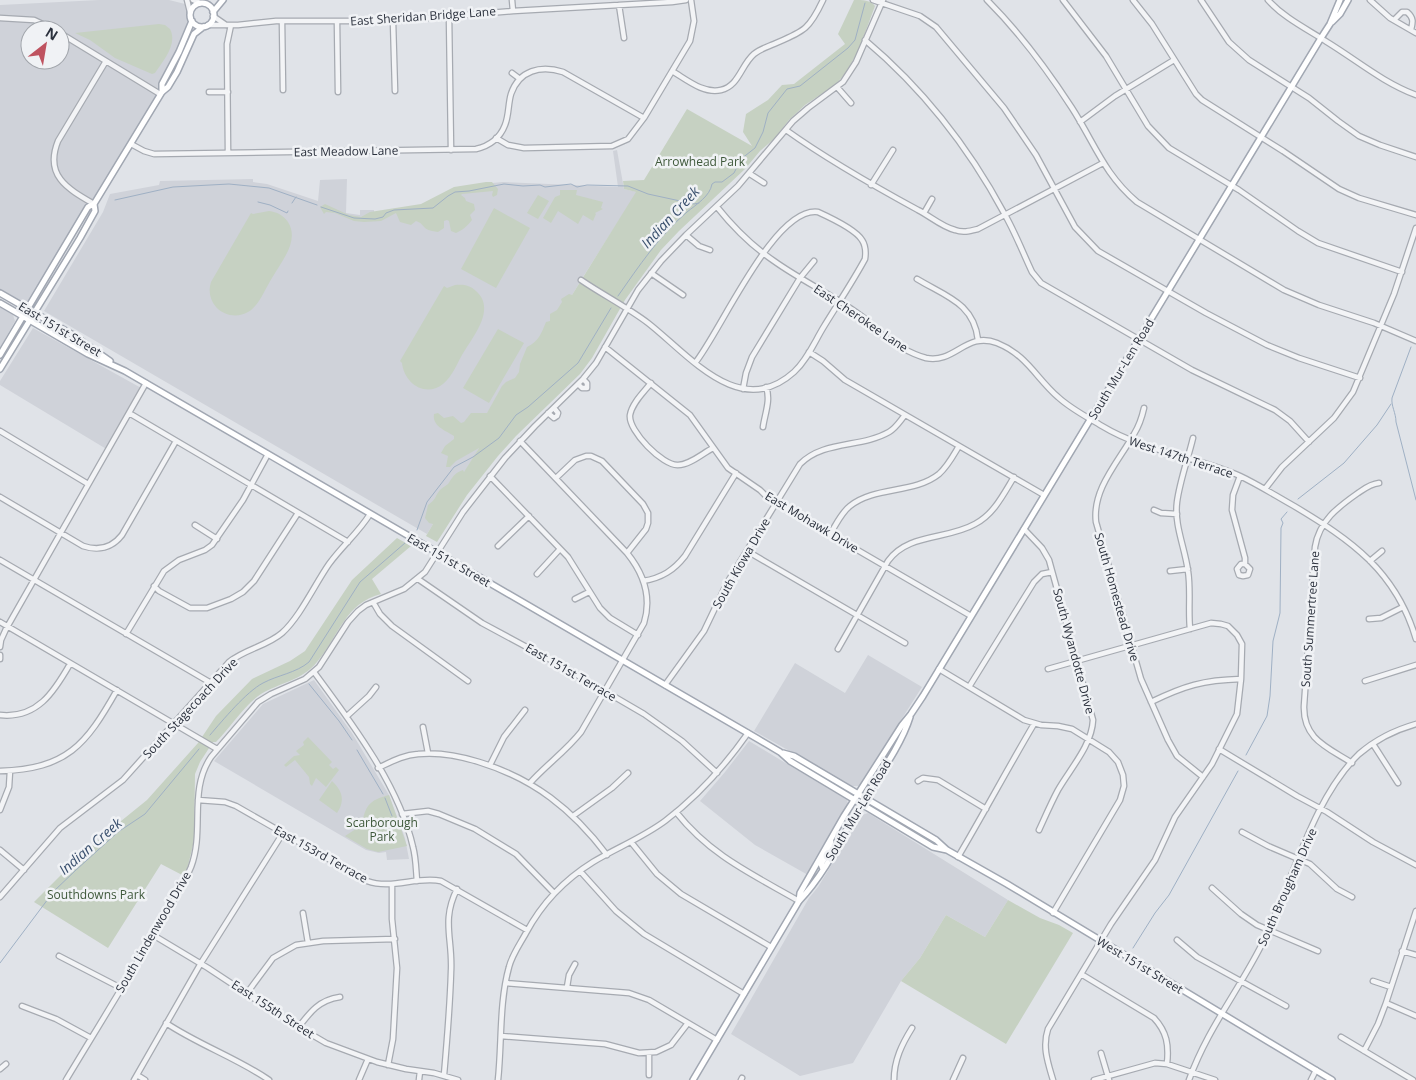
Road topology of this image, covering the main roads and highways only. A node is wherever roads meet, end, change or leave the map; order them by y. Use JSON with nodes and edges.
{"nodes":[{"id":1,"x":214,"y":0,"type":"edge"},
{"id":2,"x":223,"y":0,"type":"edge"},
{"id":3,"x":1340,"y":0,"type":"edge"},
{"id":4,"x":1348,"y":0,"type":"edge"},
{"id":5,"x":202,"y":3,"type":"junction"},
{"id":6,"x":213,"y":14,"type":"junction"},
{"id":7,"x":192,"y":21,"type":"junction"},
{"id":8,"x":1330,"y":24,"type":"junction"},
{"id":9,"x":206,"y":26,"type":"junction"},
{"id":10,"x":161,"y":93,"type":"junction"},
{"id":11,"x":94,"y":204,"type":"junction"},
{"id":12,"x":0,"y":293,"type":"edge"},
{"id":13,"x":0,"y":303,"type":"edge"},
{"id":14,"x":28,"y":309,"type":"junction"},
{"id":15,"x":34,"y":313,"type":"junction"},
{"id":16,"x":24,"y":317,"type":"junction"},
{"id":17,"x":30,"y":320,"type":"junction"},
{"id":18,"x":0,"y":355,"type":"edge"},
{"id":19,"x":119,"y":367,"type":"junction"},
{"id":20,"x":0,"y":369,"type":"edge"},
{"id":21,"x":911,"y":714,"type":"junction"},
{"id":22,"x":780,"y":752,"type":"junction"},
{"id":23,"x":859,"y":794,"type":"junction"},
{"id":24,"x":866,"y":798,"type":"junction"},
{"id":25,"x":855,"y":800,"type":"junction"},
{"id":26,"x":862,"y":804,"type":"junction"},
{"id":27,"x":831,"y":839,"type":"junction"},
{"id":28,"x":947,"y":850,"type":"junction"},
{"id":29,"x":823,"y":869,"type":"junction"},
{"id":30,"x":799,"y":901,"type":"junction"},
{"id":31,"x":693,"y":1080,"type":"edge"},
{"id":32,"x":1332,"y":1080,"type":"edge"}],
"edges":[{"from":1,"to":5,"type":"main road"},
{"from":2,"to":6,"type":"main road"},
{"from":3,"to":8,"type":"main road","name":"South Mur-Len Road"},
{"from":4,"to":8,"type":"main road","name":"South Mur-Len Road"},
{"from":5,"to":6,"type":"main road"},
{"from":5,"to":7,"type":"main road"},
{"from":6,"to":9,"type":"main road"},
{"from":7,"to":9,"type":"main road"},
{"from":7,"to":10,"type":"main road"},
{"from":8,"to":21,"type":"main road","name":"South Mur-Len Road"},
{"from":9,"to":10,"type":"main road"},
{"from":10,"to":11,"type":"main road"},
{"from":11,"to":14,"type":"main road"},
{"from":11,"to":15,"type":"main road"},
{"from":12,"to":14,"type":"main road","name":"East 151st Street"},
{"from":13,"to":16,"type":"main road","name":"East 151st Street"},
{"from":14,"to":15,"type":"main road","name":"East 151st Street"},
{"from":14,"to":16,"type":"main road"},
{"from":15,"to":17,"type":"main road"},
{"from":15,"to":19,"type":"main road","name":"East 151st Street"},
{"from":16,"to":17,"type":"main road","name":"East 151st Street"},
{"from":16,"to":18,"type":"main road"},
{"from":17,"to":19,"type":"main road","name":"East 151st Street"},
{"from":17,"to":20,"type":"main road"},
{"from":19,"to":22,"type":"main road","name":"East 151st Street"},
{"from":21,"to":23,"type":"main road","name":"South Mur-Len Road"},
{"from":21,"to":24,"type":"main road","name":"South Mur-Len Road"},
{"from":22,"to":23,"type":"main road","name":"East 151st Street"},
{"from":22,"to":25,"type":"main road","name":"East 151st Street"},
{"from":23,"to":24,"type":"main road","name":"East 151st Street"},
{"from":23,"to":25,"type":"main road","name":"South Mur-Len Road"},
{"from":24,"to":26,"type":"main road","name":"South Mur-Len Road"},
{"from":24,"to":28,"type":"main road","name":"West 151st Street"},
{"from":25,"to":26,"type":"main road","name":"West 151st Street"},
{"from":25,"to":27,"type":"main road","name":"South Mur-Len Road"},
{"from":26,"to":28,"type":"main road","name":"West 151st Street"},
{"from":26,"to":29,"type":"main road","name":"South Mur-Len Road"},
{"from":27,"to":29,"type":"main road"},
{"from":27,"to":30,"type":"main road","name":"South Mur-Len Road"},
{"from":28,"to":32,"type":"main road","name":"West 151st Street"},
{"from":29,"to":30,"type":"main road","name":"South Mur-Len Road"},
{"from":30,"to":31,"type":"main road","name":"South Mur-Len Road"}]}
